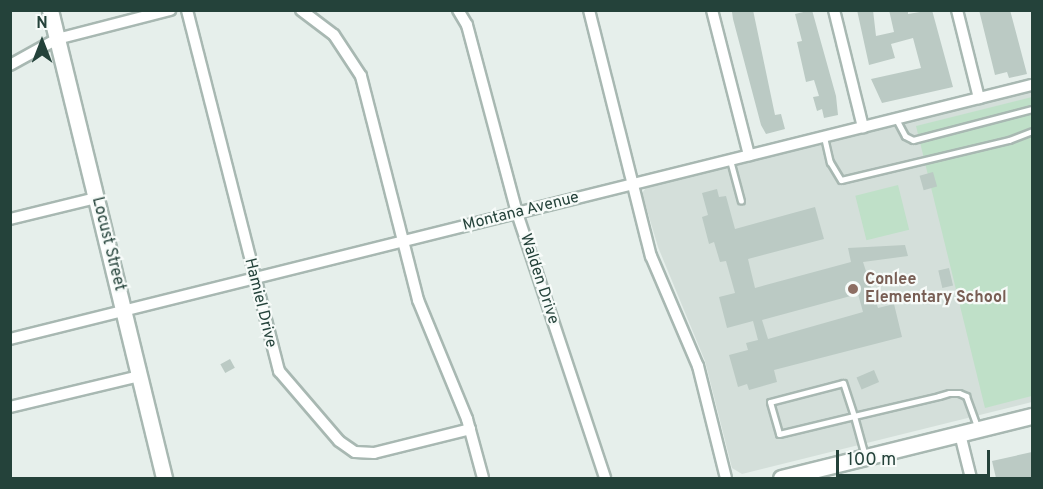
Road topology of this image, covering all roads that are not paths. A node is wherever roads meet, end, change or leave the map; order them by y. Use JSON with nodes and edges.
{"nodes":[{"id":1,"x":50,"y":10,"type":"edge"},
{"id":2,"x":170,"y":10,"type":"edge"},
{"id":3,"x":187,"y":10,"type":"edge"},
{"id":4,"x":301,"y":10,"type":"edge"},
{"id":5,"x":458,"y":10,"type":"edge"},
{"id":6,"x":589,"y":10,"type":"edge"},
{"id":7,"x":712,"y":10,"type":"edge"},
{"id":8,"x":834,"y":10,"type":"edge"},
{"id":9,"x":957,"y":10,"type":"edge"},
{"id":10,"x":57,"y":39,"type":"junction"},
{"id":11,"x":10,"y":65,"type":"edge"},
{"id":12,"x":1032,"y":85,"type":"edge"},
{"id":13,"x":979,"y":98,"type":"junction"},
{"id":14,"x":1032,"y":109,"type":"edge"},
{"id":15,"x":897,"y":119,"type":"junction"},
{"id":16,"x":863,"y":127,"type":"junction"},
{"id":17,"x":1032,"y":131,"type":"edge"},
{"id":18,"x":824,"y":137,"type":"junction"},
{"id":19,"x":749,"y":155,"type":"junction"},
{"id":20,"x":730,"y":160,"type":"junction"},
{"id":21,"x":633,"y":184,"type":"junction"},
{"id":22,"x":96,"y":198,"type":"junction"},
{"id":23,"x":741,"y":201,"type":"dead end"},
{"id":24,"x":517,"y":213,"type":"junction"},
{"id":25,"x":10,"y":219,"type":"edge"},
{"id":26,"x":404,"y":241,"type":"junction"},
{"id":27,"x":254,"y":278,"type":"junction"},
{"id":28,"x":124,"y":310,"type":"junction"},
{"id":29,"x":10,"y":339,"type":"edge"},
{"id":30,"x":139,"y":376,"type":"junction"},
{"id":31,"x":10,"y":407,"type":"edge"},
{"id":32,"x":854,"y":416,"type":"junction"},
{"id":33,"x":1032,"y":416,"type":"edge"},
{"id":34,"x":470,"y":429,"type":"junction"},
{"id":35,"x":978,"y":429,"type":"junction"},
{"id":36,"x":960,"y":434,"type":"junction"},
{"id":37,"x":866,"y":457,"type":"junction"},
{"id":38,"x":164,"y":478,"type":"edge"},
{"id":39,"x":483,"y":478,"type":"edge"},
{"id":40,"x":605,"y":478,"type":"edge"},
{"id":41,"x":726,"y":478,"type":"edge"},
{"id":42,"x":781,"y":478,"type":"edge"},
{"id":43,"x":971,"y":478,"type":"edge"}],
"edges":[{"from":1,"to":10,"type":"street","name":"Locust Street"},
{"from":2,"to":10,"type":"street"},
{"from":3,"to":27,"type":"street","name":"Hamiel Drive"},
{"from":4,"to":26,"type":"street"},
{"from":5,"to":24,"type":"street","name":"Walden Drive"},
{"from":6,"to":21,"type":"street"},
{"from":7,"to":19,"type":"street"},
{"from":8,"to":16,"type":"street"},
{"from":9,"to":13,"type":"street"},
{"from":10,"to":11,"type":"street"},
{"from":10,"to":22,"type":"street","name":"Locust Street"},
{"from":12,"to":13,"type":"street","name":"Montana Avenue"},
{"from":13,"to":15,"type":"street","name":"Montana Avenue"},
{"from":14,"to":15,"type":"lane"},
{"from":15,"to":16,"type":"street","name":"Montana Avenue"},
{"from":16,"to":18,"type":"street","name":"Montana Avenue"},
{"from":17,"to":18,"type":"lane"},
{"from":18,"to":19,"type":"street","name":"Montana Avenue"},
{"from":19,"to":20,"type":"street","name":"Montana Avenue"},
{"from":20,"to":21,"type":"street","name":"Montana Avenue"},
{"from":20,"to":23,"type":"lane"},
{"from":21,"to":24,"type":"street","name":"Montana Avenue"},
{"from":21,"to":41,"type":"street"},
{"from":22,"to":25,"type":"street"},
{"from":22,"to":28,"type":"street","name":"Locust Street"},
{"from":24,"to":26,"type":"street","name":"Montana Avenue"},
{"from":24,"to":40,"type":"street","name":"Walden Drive"},
{"from":26,"to":27,"type":"street","name":"Montana Avenue"},
{"from":26,"to":34,"type":"street"},
{"from":27,"to":28,"type":"street","name":"Montana Avenue"},
{"from":27,"to":34,"type":"street","name":"Hamiel Drive"},
{"from":28,"to":29,"type":"street","name":"Montana Avenue"},
{"from":28,"to":30,"type":"street","name":"Locust Street"},
{"from":30,"to":31,"type":"street"},
{"from":30,"to":38,"type":"street","name":"Locust Street"},
{"from":32,"to":32,"type":"lane"},
{"from":32,"to":35,"type":"lane"},
{"from":32,"to":37,"type":"lane"},
{"from":33,"to":35,"type":"street"},
{"from":34,"to":39,"type":"street"},
{"from":35,"to":36,"type":"street"},
{"from":36,"to":37,"type":"street"},
{"from":36,"to":43,"type":"street"},
{"from":37,"to":42,"type":"street"}]}
